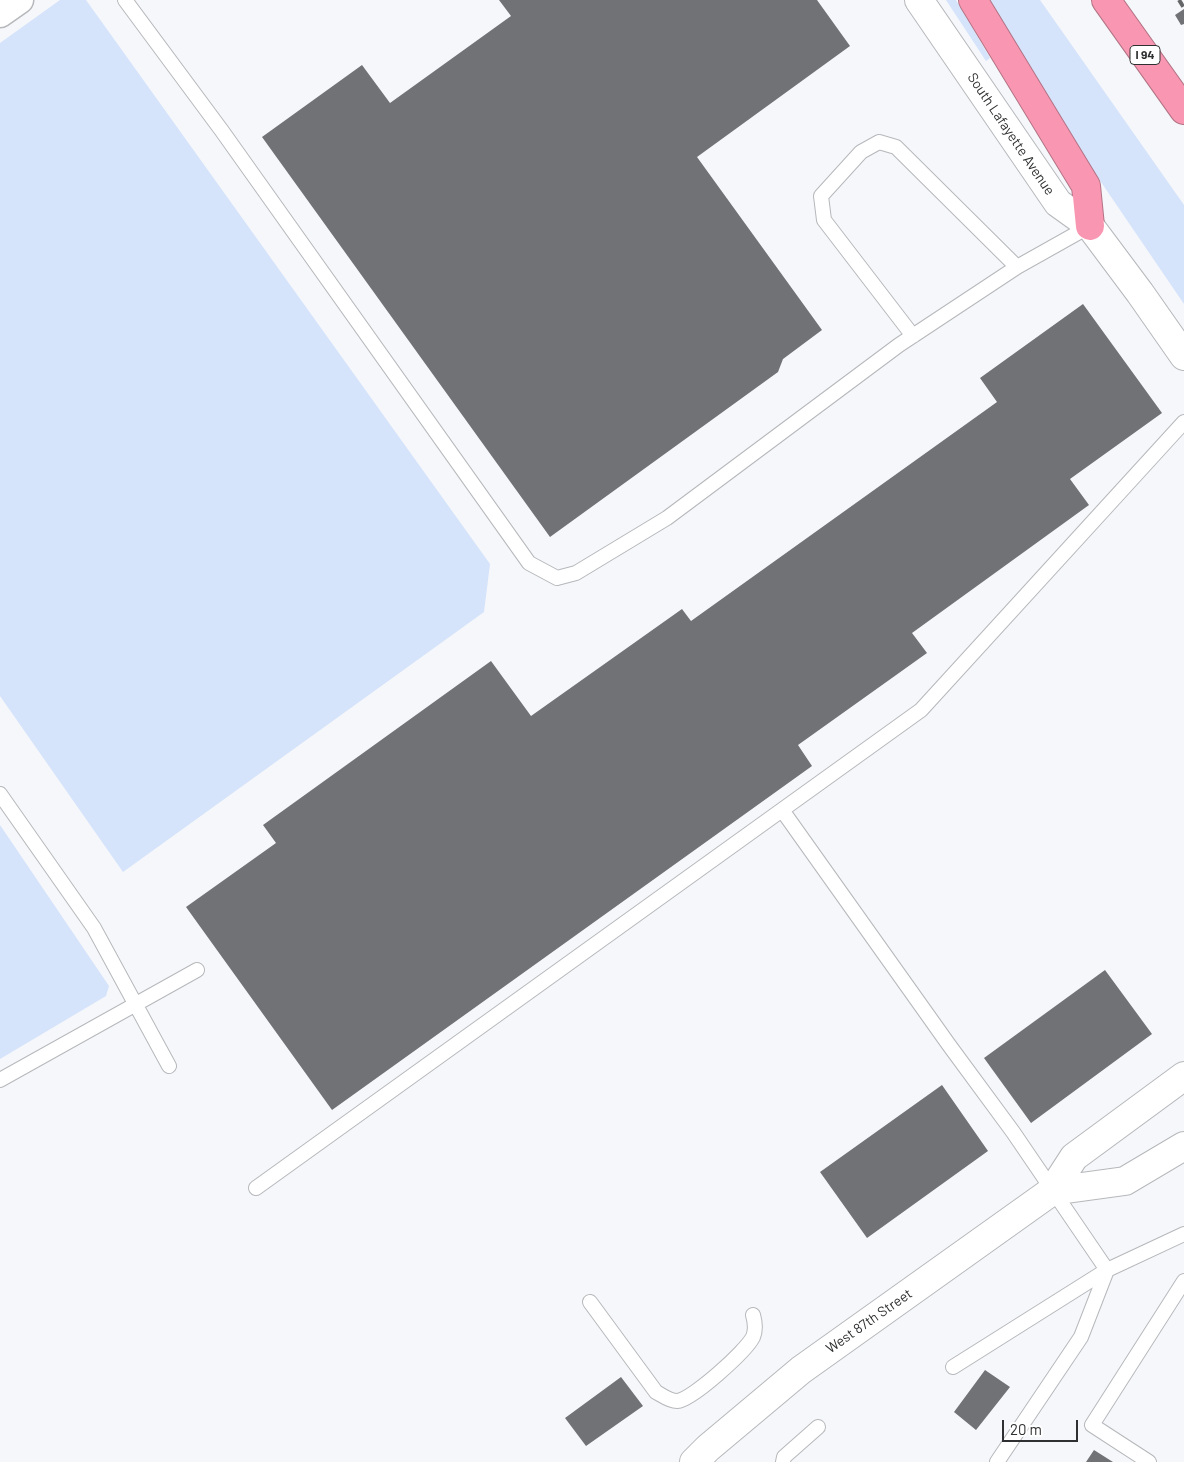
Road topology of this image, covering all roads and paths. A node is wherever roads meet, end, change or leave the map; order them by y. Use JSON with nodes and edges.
{"nodes":[{"id":1,"x":20,"y":0,"type":"edge"},
{"id":2,"x":125,"y":0,"type":"edge"},
{"id":3,"x":919,"y":0,"type":"edge"},
{"id":4,"x":973,"y":0,"type":"edge"},
{"id":5,"x":1106,"y":0,"type":"edge"},
{"id":6,"x":0,"y":14,"type":"edge"},
{"id":7,"x":1184,"y":110,"type":"edge"},
{"id":8,"x":1090,"y":226,"type":"junction"},
{"id":9,"x":1017,"y":267,"type":"junction"},
{"id":10,"x":913,"y":336,"type":"junction"},
{"id":11,"x":1184,"y":356,"type":"edge"},
{"id":12,"x":1184,"y":422,"type":"edge"},
{"id":13,"x":0,"y":794,"type":"edge"},
{"id":14,"x":782,"y":810,"type":"junction"},
{"id":15,"x":197,"y":970,"type":"dead end"},
{"id":16,"x":136,"y":1004,"type":"junction"},
{"id":17,"x":169,"y":1066,"type":"dead end"},
{"id":18,"x":1184,"y":1076,"type":"edge"},
{"id":19,"x":0,"y":1080,"type":"edge"},
{"id":20,"x":1184,"y":1146,"type":"edge"},
{"id":21,"x":256,"y":1188,"type":"dead end"},
{"id":22,"x":1052,"y":1191,"type":"junction"},
{"id":23,"x":1184,"y":1234,"type":"edge"},
{"id":24,"x":1107,"y":1270,"type":"junction"},
{"id":25,"x":1184,"y":1281,"type":"edge"},
{"id":26,"x":590,"y":1302,"type":"dead end"},
{"id":27,"x":753,"y":1314,"type":"dead end"},
{"id":28,"x":953,"y":1367,"type":"dead end"},
{"id":29,"x":818,"y":1427,"type":"dead end"},
{"id":30,"x":694,"y":1462,"type":"edge"},
{"id":31,"x":782,"y":1462,"type":"edge"},
{"id":32,"x":997,"y":1462,"type":"edge"},
{"id":33,"x":1149,"y":1462,"type":"edge"}],
"edges":[{"from":1,"to":6,"type":"street"},
{"from":2,"to":10,"type":"lane"},
{"from":3,"to":8,"type":"main road","name":"South Lafayette Avenue"},
{"from":4,"to":8,"type":"highway"},
{"from":5,"to":7,"type":"highway","number":"I 94"},
{"from":8,"to":9,"type":"lane"},
{"from":8,"to":11,"type":"main road","name":"South Lafayette Avenue"},
{"from":9,"to":10,"type":"lane"},
{"from":9,"to":10,"type":"lane"},
{"from":12,"to":14,"type":"lane"},
{"from":13,"to":16,"type":"lane"},
{"from":14,"to":21,"type":"lane"},
{"from":14,"to":22,"type":"lane"},
{"from":15,"to":16,"type":"lane"},
{"from":16,"to":17,"type":"lane"},
{"from":16,"to":19,"type":"lane"},
{"from":18,"to":22,"type":"main road","name":"West 87th Street"},
{"from":20,"to":22,"type":"main road","name":"West 87th Street"},
{"from":22,"to":24,"type":"lane"},
{"from":22,"to":30,"type":"main road","name":"West 87th Street"},
{"from":23,"to":24,"type":"lane"},
{"from":24,"to":28,"type":"lane"},
{"from":24,"to":32,"type":"lane"},
{"from":25,"to":33,"type":"lane"},
{"from":26,"to":27,"type":"lane"},
{"from":29,"to":31,"type":"lane"}]}
